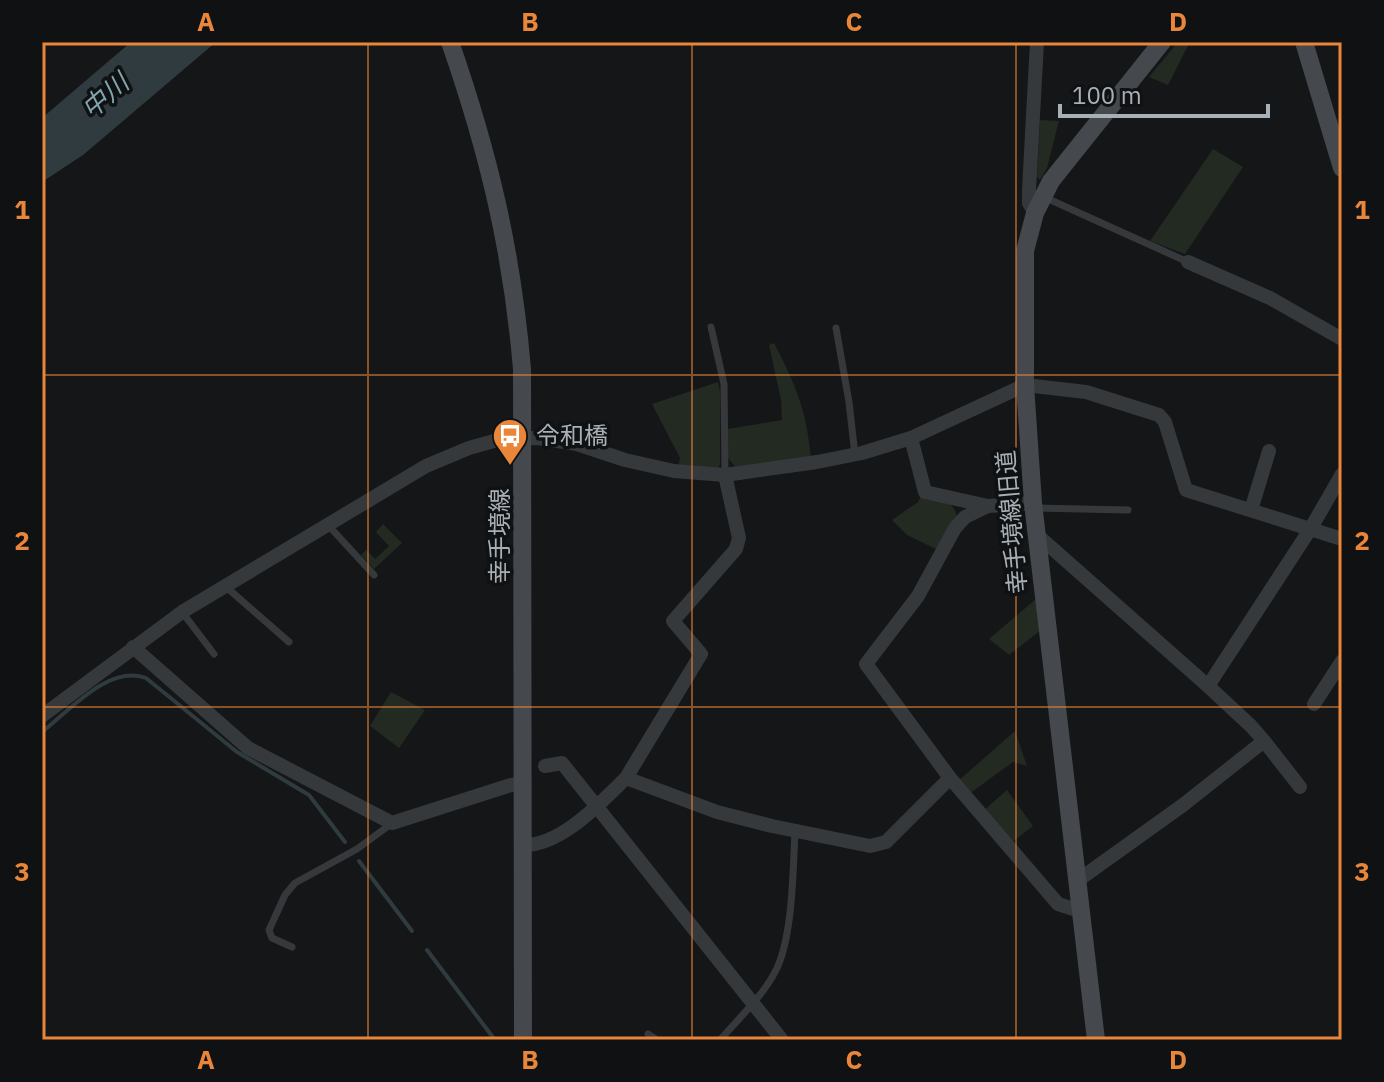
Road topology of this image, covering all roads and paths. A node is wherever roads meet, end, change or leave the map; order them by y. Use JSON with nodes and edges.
{"nodes":[{"id":1,"x":450,"y":42,"type":"edge"},
{"id":2,"x":1037,"y":42,"type":"edge"},
{"id":3,"x":1162,"y":42,"type":"edge"},
{"id":4,"x":1304,"y":42,"type":"edge"},
{"id":5,"x":1342,"y":168,"type":"edge"},
{"id":6,"x":1038,"y":204,"type":"junction"},
{"id":7,"x":1188,"y":262,"type":"joint"},
{"id":8,"x":711,"y":327,"type":"dead end"},
{"id":9,"x":836,"y":328,"type":"dead end"},
{"id":10,"x":1342,"y":339,"type":"edge"},
{"id":11,"x":1025,"y":385,"type":"junction"},
{"id":12,"x":524,"y":438,"type":"junction"},
{"id":13,"x":911,"y":438,"type":"junction"},
{"id":14,"x":1269,"y":451,"type":"dead end"},
{"id":15,"x":855,"y":455,"type":"junction"},
{"id":16,"x":1342,"y":474,"type":"edge"},
{"id":17,"x":725,"y":475,"type":"junction"},
{"id":18,"x":988,"y":506,"type":"junction"},
{"id":19,"x":1033,"y":506,"type":"junction"},
{"id":20,"x":1128,"y":510,"type":"dead end"},
{"id":21,"x":1251,"y":510,"type":"junction"},
{"id":22,"x":328,"y":525,"type":"junction"},
{"id":23,"x":1311,"y":528,"type":"junction"},
{"id":24,"x":1036,"y":534,"type":"junction"},
{"id":25,"x":1342,"y":539,"type":"edge"},
{"id":26,"x":374,"y":575,"type":"dead end"},
{"id":27,"x":225,"y":586,"type":"junction"},
{"id":28,"x":182,"y":612,"type":"junction"},
{"id":29,"x":289,"y":642,"type":"dead end"},
{"id":30,"x":133,"y":647,"type":"junction"},
{"id":31,"x":214,"y":654,"type":"dead end"},
{"id":32,"x":1342,"y":661,"type":"edge"},
{"id":33,"x":1208,"y":686,"type":"junction"},
{"id":34,"x":1314,"y":704,"type":"dead end"},
{"id":35,"x":42,"y":716,"type":"edge"},
{"id":36,"x":1264,"y":741,"type":"junction"},
{"id":37,"x":545,"y":766,"type":"dead end"},
{"id":38,"x":626,"y":778,"type":"junction"},
{"id":39,"x":950,"y":778,"type":"junction"},
{"id":40,"x":524,"y":783,"type":"junction"},
{"id":41,"x":1300,"y":787,"type":"dead end"},
{"id":42,"x":597,"y":806,"type":"junction"},
{"id":43,"x":392,"y":823,"type":"junction"},
{"id":44,"x":795,"y":831,"type":"junction"},
{"id":45,"x":523,"y":845,"type":"junction"},
{"id":46,"x":1077,"y":881,"type":"junction"},
{"id":47,"x":1080,"y":911,"type":"junction"},
{"id":48,"x":292,"y":947,"type":"dead end"},
{"id":49,"x":752,"y":1002,"type":"junction"},
{"id":50,"x":648,"y":1034,"type":"dead end"},
{"id":51,"x":523,"y":1040,"type":"edge"},
{"id":52,"x":657,"y":1040,"type":"edge"},
{"id":53,"x":720,"y":1040,"type":"edge"},
{"id":54,"x":782,"y":1040,"type":"edge"},
{"id":55,"x":1096,"y":1040,"type":"edge"}],
"edges":[{"from":1,"to":12,"type":"street","name":"幸手境線"},
{"from":2,"to":6,"type":"street"},
{"from":3,"to":6,"type":"street","name":"幸手境線旧道"},
{"from":4,"to":5,"type":"street"},
{"from":6,"to":7,"type":"lane"},
{"from":6,"to":11,"type":"street","name":"幸手境線旧道"},
{"from":7,"to":10,"type":"street"},
{"from":8,"to":17,"type":"lane"},
{"from":9,"to":15,"type":"lane"},
{"from":11,"to":13,"type":"street"},
{"from":11,"to":19,"type":"street","name":"幸手境線旧道"},
{"from":11,"to":21,"type":"street"},
{"from":12,"to":17,"type":"street"},
{"from":12,"to":22,"type":"street"},
{"from":12,"to":40,"type":"street","name":"幸手境線"},
{"from":13,"to":15,"type":"street"},
{"from":13,"to":18,"type":"street"},
{"from":14,"to":21,"type":"street"},
{"from":15,"to":17,"type":"street"},
{"from":16,"to":23,"type":"street"},
{"from":17,"to":38,"type":"street"},
{"from":18,"to":19,"type":"street"},
{"from":18,"to":39,"type":"street"},
{"from":19,"to":20,"type":"lane"},
{"from":19,"to":24,"type":"street","name":"幸手境線旧道"},
{"from":21,"to":23,"type":"street"},
{"from":22,"to":26,"type":"lane"},
{"from":22,"to":27,"type":"street"},
{"from":23,"to":25,"type":"street"},
{"from":23,"to":33,"type":"street"},
{"from":24,"to":33,"type":"street"},
{"from":24,"to":46,"type":"street","name":"幸手境線旧道"},
{"from":27,"to":28,"type":"street"},
{"from":27,"to":29,"type":"lane"},
{"from":28,"to":30,"type":"street"},
{"from":28,"to":31,"type":"lane"},
{"from":30,"to":35,"type":"street"},
{"from":30,"to":43,"type":"street"},
{"from":32,"to":34,"type":"street"},
{"from":33,"to":36,"type":"street"},
{"from":36,"to":41,"type":"street"},
{"from":36,"to":46,"type":"street"},
{"from":37,"to":42,"type":"street"},
{"from":38,"to":42,"type":"street"},
{"from":38,"to":44,"type":"street"},
{"from":39,"to":44,"type":"street"},
{"from":39,"to":47,"type":"street"},
{"from":40,"to":43,"type":"street"},
{"from":40,"to":45,"type":"street","name":"幸手境線"},
{"from":42,"to":45,"type":"street"},
{"from":42,"to":49,"type":"street"},
{"from":43,"to":48,"type":"lane"},
{"from":44,"to":49,"type":"lane"},
{"from":45,"to":51,"type":"street","name":"幸手境線"},
{"from":46,"to":47,"type":"street","name":"幸手境線旧道"},
{"from":47,"to":55,"type":"street","name":"幸手境線旧道"},
{"from":49,"to":53,"type":"lane"},
{"from":49,"to":54,"type":"street"},
{"from":50,"to":52,"type":"lane"}]}
